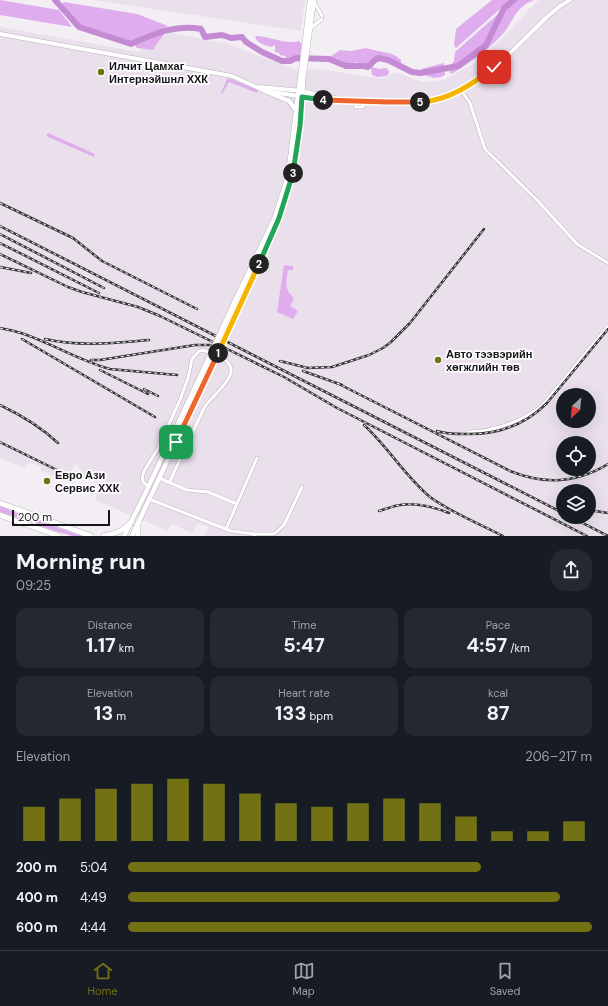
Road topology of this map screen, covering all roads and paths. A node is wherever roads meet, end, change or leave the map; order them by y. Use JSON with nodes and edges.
{"nodes":[{"id":1,"x":570,"y":0,"type":"edge"},
{"id":2,"x":312,"y":1,"type":"edge"},
{"id":3,"x":310,"y":29,"type":"junction"},
{"id":4,"x":0,"y":34,"type":"edge"},
{"id":5,"x":307,"y":38,"type":"junction"},
{"id":6,"x":256,"y":86,"type":"junction"},
{"id":7,"x":461,"y":90,"type":"junction"},
{"id":8,"x":266,"y":91,"type":"junction"},
{"id":9,"x":300,"y":91,"type":"junction"},
{"id":10,"x":300,"y":96,"type":"junction"},
{"id":11,"x":346,"y":101,"type":"junction"},
{"id":12,"x":296,"y":110,"type":"junction"},
{"id":13,"x":282,"y":204,"type":"junction"},
{"id":14,"x":608,"y":263,"type":"edge"},
{"id":15,"x":608,"y":326,"type":"edge"},
{"id":16,"x":468,"y":432,"type":"dead end"},
{"id":17,"x":257,"y":458,"type":"dead end"},
{"id":18,"x":159,"y":478,"type":"junction"},
{"id":19,"x":169,"y":483,"type":"junction"},
{"id":20,"x":149,"y":486,"type":"junction"},
{"id":21,"x":302,"y":487,"type":"dead end"},
{"id":22,"x":150,"y":499,"type":"junction"},
{"id":23,"x":0,"y":503,"type":"edge"},
{"id":24,"x":237,"y":504,"type":"junction"},
{"id":25,"x":0,"y":515,"type":"edge"},
{"id":26,"x":32,"y":515,"type":"junction"},
{"id":27,"x":131,"y":522,"type":"junction"},
{"id":28,"x":138,"y":523,"type":"junction"},
{"id":29,"x":29,"y":525,"type":"junction"},
{"id":30,"x":226,"y":529,"type":"junction"},
{"id":31,"x":255,"y":535,"type":"edge"},
{"id":32,"x":59,"y":536,"type":"edge"},
{"id":33,"x":92,"y":536,"type":"edge"},
{"id":34,"x":104,"y":536,"type":"edge"},
{"id":35,"x":124,"y":536,"type":"edge"},
{"id":36,"x":132,"y":536,"type":"edge"},
{"id":37,"x":138,"y":536,"type":"edge"}],
"edges":[{"from":1,"to":7,"type":"street"},
{"from":2,"to":3,"type":"main road"},
{"from":2,"to":3,"type":"street"},
{"from":2,"to":5,"type":"main road"},
{"from":3,"to":5,"type":"main road"},
{"from":4,"to":6,"type":"street"},
{"from":5,"to":9,"type":"main road"},
{"from":6,"to":8,"type":"street"},
{"from":6,"to":9,"type":"street"},
{"from":7,"to":11,"type":"street"},
{"from":7,"to":14,"type":"street"},
{"from":8,"to":10,"type":"street"},
{"from":8,"to":12,"type":"main road"},
{"from":9,"to":10,"type":"main road"},
{"from":9,"to":11,"type":"street"},
{"from":10,"to":11,"type":"street"},
{"from":10,"to":12,"type":"main road"},
{"from":10,"to":13,"type":"main road"},
{"from":12,"to":13,"type":"main road"},
{"from":13,"to":18,"type":"main road","bridge":true},
{"from":13,"to":20,"type":"main road","bridge":true},
{"from":15,"to":16,"type":"street"},
{"from":17,"to":24,"type":"street"},
{"from":18,"to":19,"type":"street"},
{"from":18,"to":22,"type":"main road"},
{"from":19,"to":20,"type":"street"},
{"from":19,"to":24,"type":"street"},
{"from":20,"to":27,"type":"main road"},
{"from":21,"to":31,"type":"street"},
{"from":22,"to":28,"type":"main road"},
{"from":22,"to":30,"type":"street"},
{"from":23,"to":26,"type":"highway"},
{"from":24,"to":30,"type":"street"},
{"from":25,"to":29,"type":"highway"},
{"from":26,"to":29,"type":"highway"},
{"from":26,"to":33,"type":"highway"},
{"from":27,"to":34,"type":"highway"},
{"from":27,"to":35,"type":"main road"},
{"from":28,"to":36,"type":"main road"},
{"from":28,"to":37,"type":"highway"},
{"from":29,"to":32,"type":"highway"},
{"from":30,"to":31,"type":"street"}]}
